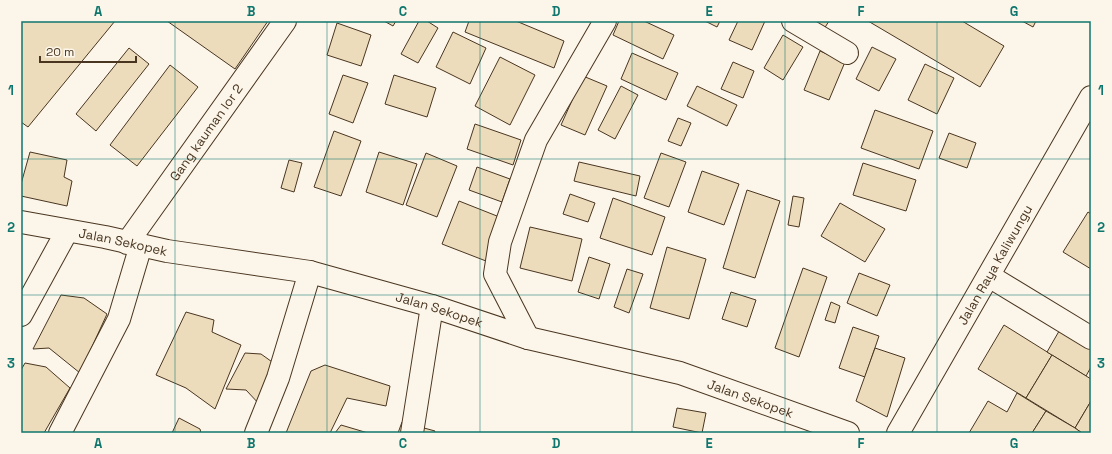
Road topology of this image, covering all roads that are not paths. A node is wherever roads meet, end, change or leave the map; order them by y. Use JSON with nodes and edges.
{"nodes":[{"id":1,"x":285,"y":21,"type":"edge"},
{"id":2,"x":604,"y":21,"type":"edge"},
{"id":3,"x":793,"y":21,"type":"edge"},
{"id":4,"x":847,"y":53,"type":"dead end"},
{"id":5,"x":1091,"y":97,"type":"edge"},
{"id":6,"x":21,"y":222,"type":"edge"},
{"id":7,"x":67,"y":232,"type":"junction"},
{"id":8,"x":132,"y":244,"type":"junction"},
{"id":9,"x":310,"y":272,"type":"junction"},
{"id":10,"x":989,"y":276,"type":"junction"},
{"id":11,"x":432,"y":306,"type":"junction"},
{"id":12,"x":21,"y":315,"type":"edge"},
{"id":13,"x":528,"y":338,"type":"junction"},
{"id":14,"x":1091,"y":338,"type":"edge"},
{"id":15,"x":60,"y":433,"type":"edge"},
{"id":16,"x":256,"y":433,"type":"edge"},
{"id":17,"x":412,"y":433,"type":"edge"},
{"id":18,"x":848,"y":433,"type":"edge"},
{"id":19,"x":898,"y":433,"type":"edge"}],
"edges":[{"from":1,"to":8,"type":"street","name":"Gang kauman lor 2"},
{"from":2,"to":13,"type":"street"},
{"from":3,"to":4,"type":"street"},
{"from":5,"to":10,"type":"street","name":"Jalan Raya Kaliwungu"},
{"from":6,"to":7,"type":"street","name":"Jalan Sekopek"},
{"from":7,"to":8,"type":"street","name":"Jalan Sekopek"},
{"from":7,"to":12,"type":"street"},
{"from":8,"to":9,"type":"street","name":"Jalan Sekopek"},
{"from":8,"to":15,"type":"street","name":"Gang kauman lor 2"},
{"from":9,"to":11,"type":"street","name":"Jalan Sekopek"},
{"from":9,"to":16,"type":"street"},
{"from":10,"to":14,"type":"street"},
{"from":10,"to":19,"type":"street","name":"Jalan Raya Kaliwungu"},
{"from":11,"to":13,"type":"street","name":"Jalan Sekopek"},
{"from":11,"to":17,"type":"street"},
{"from":13,"to":18,"type":"street","name":"Jalan Sekopek"}]}
